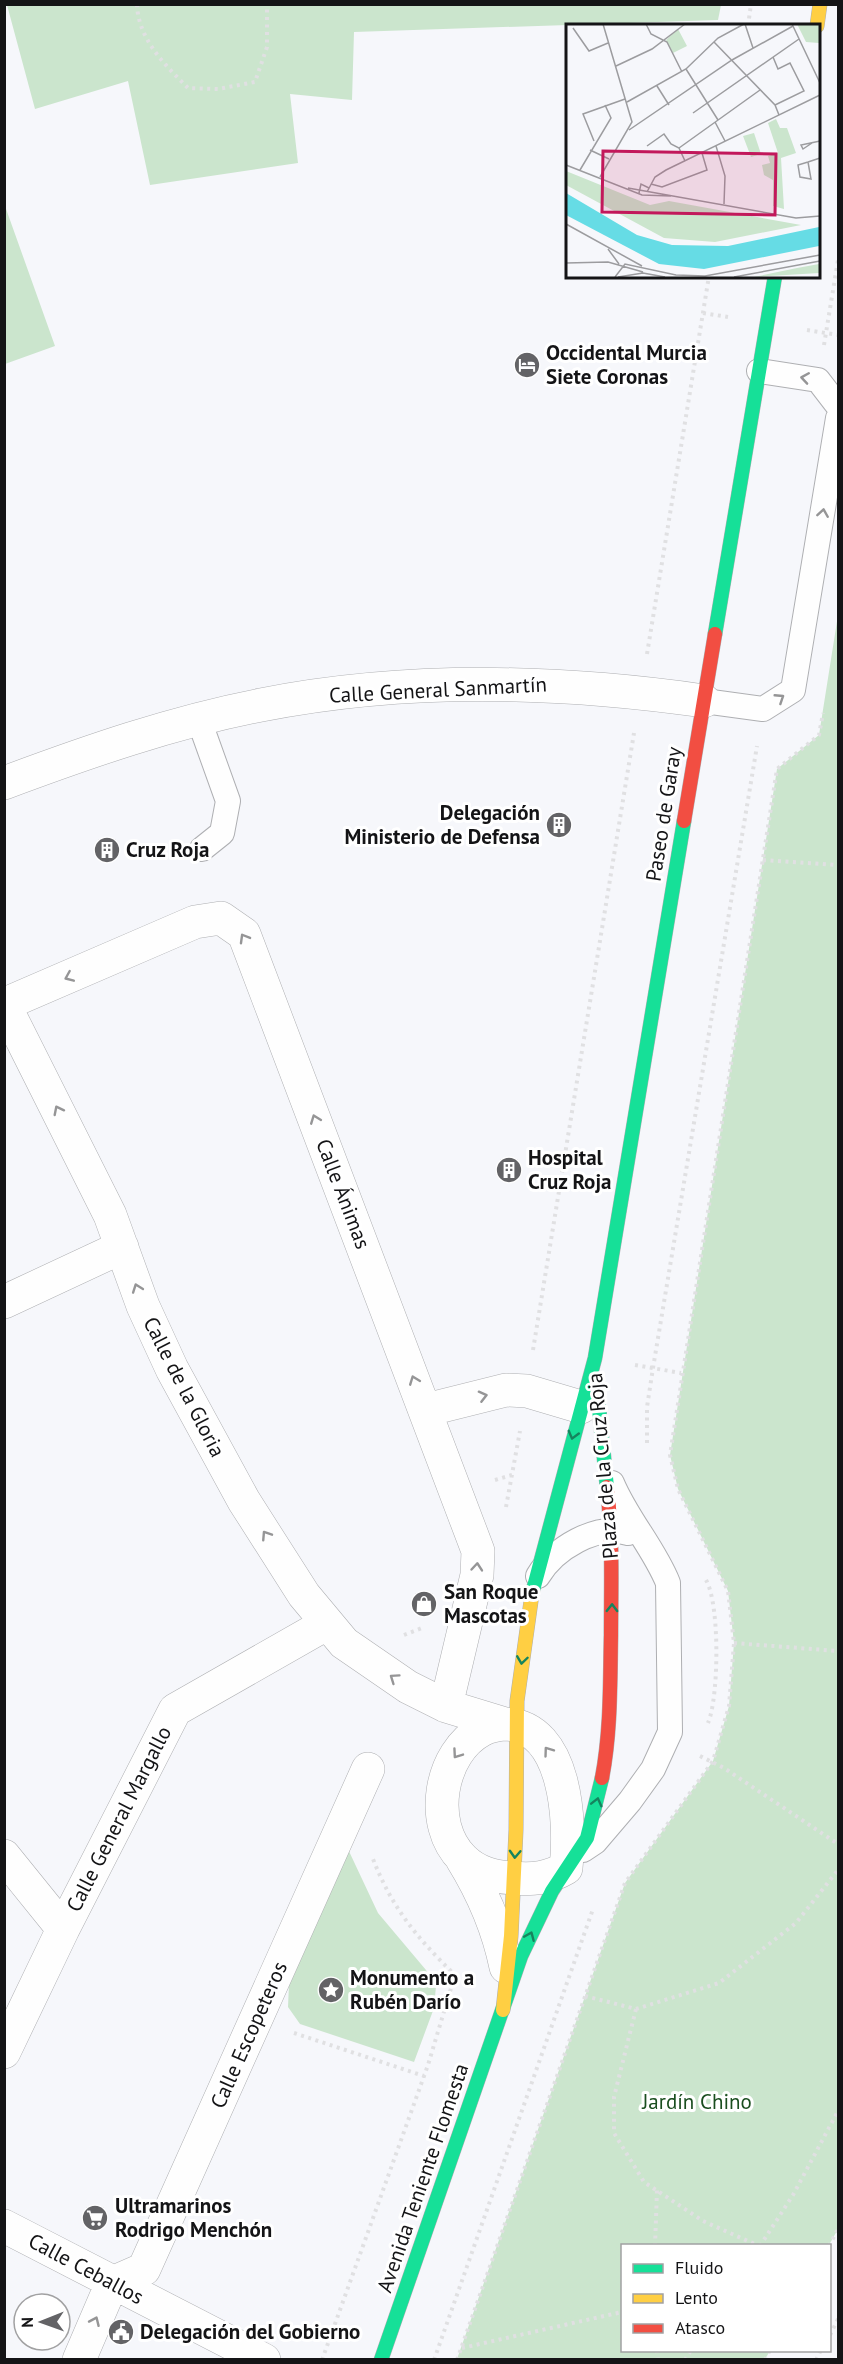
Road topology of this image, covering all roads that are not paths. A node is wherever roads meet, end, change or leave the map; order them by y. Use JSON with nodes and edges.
{"nodes":[{"id":1,"x":820,"y":4,"type":"edge"},
{"id":2,"x":817,"y":24,"type":"edge"},
{"id":3,"x":775,"y":278,"type":"edge"},
{"id":4,"x":759,"y":371,"type":"junction"},
{"id":5,"x":838,"y":406,"type":"edge"},
{"id":6,"x":838,"y":418,"type":"edge"},
{"id":7,"x":704,"y":701,"type":"junction"},
{"id":8,"x":199,"y":720,"type":"junction"},
{"id":9,"x":4,"y":783,"type":"edge"},
{"id":10,"x":202,"y":849,"type":"dead end"},
{"id":11,"x":5,"y":1004,"type":"edge"},
{"id":12,"x":122,"y":1247,"type":"junction"},
{"id":13,"x":4,"y":1302,"type":"edge"},
{"id":14,"x":595,"y":1358,"type":"junction"},
{"id":15,"x":581,"y":1407,"type":"junction"},
{"id":16,"x":426,"y":1410,"type":"junction"},
{"id":17,"x":605,"y":1461,"type":"junction"},
{"id":18,"x":612,"y":1531,"type":"junction"},
{"id":19,"x":646,"y":1543,"type":"junction"},
{"id":20,"x":535,"y":1581,"type":"junction"},
{"id":21,"x":326,"y":1624,"type":"junction"},
{"id":22,"x":446,"y":1706,"type":"junction"},
{"id":23,"x":510,"y":1724,"type":"junction"},
{"id":24,"x":368,"y":1769,"type":"dead end"},
{"id":25,"x":4,"y":1856,"type":"edge"},
{"id":26,"x":462,"y":1859,"type":"junction"},
{"id":27,"x":571,"y":1862,"type":"junction"},
{"id":28,"x":513,"y":1878,"type":"junction"},
{"id":29,"x":63,"y":1929,"type":"junction"},
{"id":30,"x":507,"y":1974,"type":"junction"},
{"id":31,"x":503,"y":2010,"type":"junction"},
{"id":32,"x":4,"y":2052,"type":"edge"},
{"id":33,"x":4,"y":2226,"type":"edge"},
{"id":34,"x":112,"y":2283,"type":"junction"},
{"id":35,"x":79,"y":2360,"type":"edge"},
{"id":36,"x":264,"y":2360,"type":"edge"},
{"id":37,"x":381,"y":2360,"type":"edge"}],
"edges":[{"from":1,"to":2,"type":"main road"},
{"from":3,"to":4,"type":"main road","name":"Paseo de Garay"},
{"from":5,"to":4,"type":"lane","one_way":true},
{"from":4,"to":7,"type":"main road","name":"Paseo de Garay"},
{"from":7,"to":6,"type":"lane","one_way":true},
{"from":7,"to":8,"type":"street","name":"Calle General Sanmartín"},
{"from":7,"to":14,"type":"main road","name":"Paseo de Garay"},
{"from":8,"to":9,"type":"street","name":"Calle General Sanmartín"},
{"from":8,"to":10,"type":"lane"},
{"from":12,"to":11,"type":"street","name":"Calle de la Gloria","one_way":true},
{"from":16,"to":11,"type":"street","name":"Calle Ánimas","one_way":true},
{"from":12,"to":13,"type":"street"},
{"from":21,"to":12,"type":"street","name":"Calle de la Gloria","one_way":true},
{"from":14,"to":15,"type":"main road","name":"Plaza de la Cruz Roja"},
{"from":14,"to":17,"type":"main road","name":"Plaza de la Cruz Roja"},
{"from":16,"to":15,"type":"street","one_way":true},
{"from":15,"to":20,"type":"main road","name":"Plaza de la Cruz Roja","one_way":true},
{"from":22,"to":16,"type":"street","name":"Calle Ánimas","one_way":true},
{"from":17,"to":18,"type":"main road","name":"Plaza de la Cruz Roja"},
{"from":17,"to":19,"type":"lane"},
{"from":18,"to":19,"type":"lane"},
{"from":18,"to":20,"type":"lane"},
{"from":27,"to":18,"type":"main road","name":"Plaza de la Cruz Roja","one_way":true},
{"from":19,"to":27,"type":"lane"},
{"from":20,"to":23,"type":"main road","name":"Plaza de la Cruz Roja","one_way":true},
{"from":22,"to":21,"type":"street","name":"Calle de la Gloria","one_way":true},
{"from":21,"to":29,"type":"street","name":"Calle General Margallo"},
{"from":22,"to":23,"type":"street","name":"Plaza de la Cruz Roja"},
{"from":23,"to":26,"type":"street","name":"Plaza de la Cruz Roja","one_way":true},
{"from":27,"to":23,"type":"street","name":"Plaza de la Cruz Roja","one_way":true},
{"from":23,"to":28,"type":"main road","name":"Plaza de la Cruz Roja","one_way":true},
{"from":24,"to":34,"type":"street","name":"Calle Escopeteros"},
{"from":25,"to":29,"type":"street"},
{"from":26,"to":28,"type":"street"},
{"from":26,"to":30,"type":"street","name":"Plaza de la Cruz Roja"},
{"from":27,"to":28,"type":"street"},
{"from":31,"to":27,"type":"main road","name":"Plaza de la Cruz Roja","one_way":true},
{"from":28,"to":30,"type":"main road","name":"Plaza de la Cruz Roja"},
{"from":29,"to":32,"type":"street","name":"Calle General Margallo"},
{"from":30,"to":31,"type":"main road","name":"Plaza de la Cruz Roja"},
{"from":31,"to":37,"type":"main road","name":"Avenida Teniente Flomesta"},
{"from":33,"to":34,"type":"street","name":"Calle Ceballos"},
{"from":35,"to":34,"type":"street","one_way":true},
{"from":34,"to":36,"type":"street","name":"Calle Ceballos"}]}
